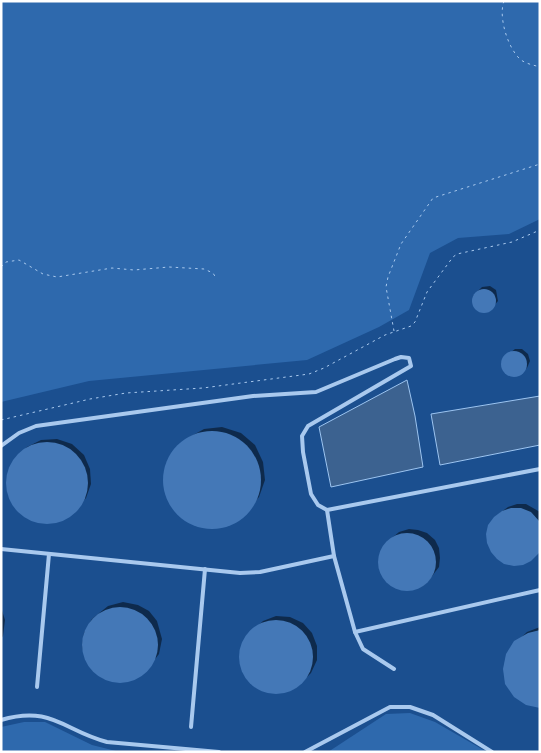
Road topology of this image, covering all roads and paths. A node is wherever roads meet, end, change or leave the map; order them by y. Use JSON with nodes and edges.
{"nodes":[{"id":1,"x":504,"y":1,"type":"edge"},
{"id":2,"x":540,"y":67,"type":"edge"},
{"id":3,"x":540,"y":164,"type":"edge"},
{"id":4,"x":540,"y":230,"type":"edge"},
{"id":5,"x":1,"y":267,"type":"edge"},
{"id":6,"x":216,"y":278,"type":"dead end"},
{"id":7,"x":1,"y":291,"type":"edge"},
{"id":8,"x":1,"y":295,"type":"edge"},
{"id":9,"x":394,"y":332,"type":"junction"},
{"id":10,"x":1,"y":420,"type":"edge"},
{"id":11,"x":1,"y":446,"type":"edge"},
{"id":12,"x":540,"y":469,"type":"edge"},
{"id":13,"x":327,"y":510,"type":"junction"},
{"id":14,"x":1,"y":549,"type":"edge"},
{"id":15,"x":49,"y":554,"type":"junction"},
{"id":16,"x":334,"y":556,"type":"junction"},
{"id":17,"x":205,"y":569,"type":"junction"},
{"id":18,"x":540,"y":590,"type":"edge"},
{"id":19,"x":355,"y":632,"type":"junction"},
{"id":20,"x":394,"y":669,"type":"dead end"},
{"id":21,"x":37,"y":687,"type":"dead end"},
{"id":22,"x":1,"y":720,"type":"edge"},
{"id":23,"x":192,"y":727,"type":"dead end"},
{"id":24,"x":219,"y":752,"type":"edge"},
{"id":25,"x":305,"y":752,"type":"edge"},
{"id":26,"x":492,"y":752,"type":"edge"}],
"edges":[{"from":1,"to":2,"type":"path"},
{"from":3,"to":9,"type":"path"},
{"from":4,"to":9,"type":"path"},
{"from":5,"to":6,"type":"path"},
{"from":7,"to":8,"type":"path"},
{"from":9,"to":10,"type":"path"},
{"from":11,"to":13,"type":"lane"},
{"from":12,"to":13,"type":"lane"},
{"from":13,"to":16,"type":"lane"},
{"from":14,"to":15,"type":"lane"},
{"from":15,"to":17,"type":"lane"},
{"from":15,"to":21,"type":"lane"},
{"from":16,"to":17,"type":"lane"},
{"from":16,"to":19,"type":"lane"},
{"from":17,"to":23,"type":"lane"},
{"from":18,"to":19,"type":"lane"},
{"from":19,"to":20,"type":"lane"},
{"from":22,"to":24,"type":"lane"},
{"from":25,"to":26,"type":"lane"}]}
